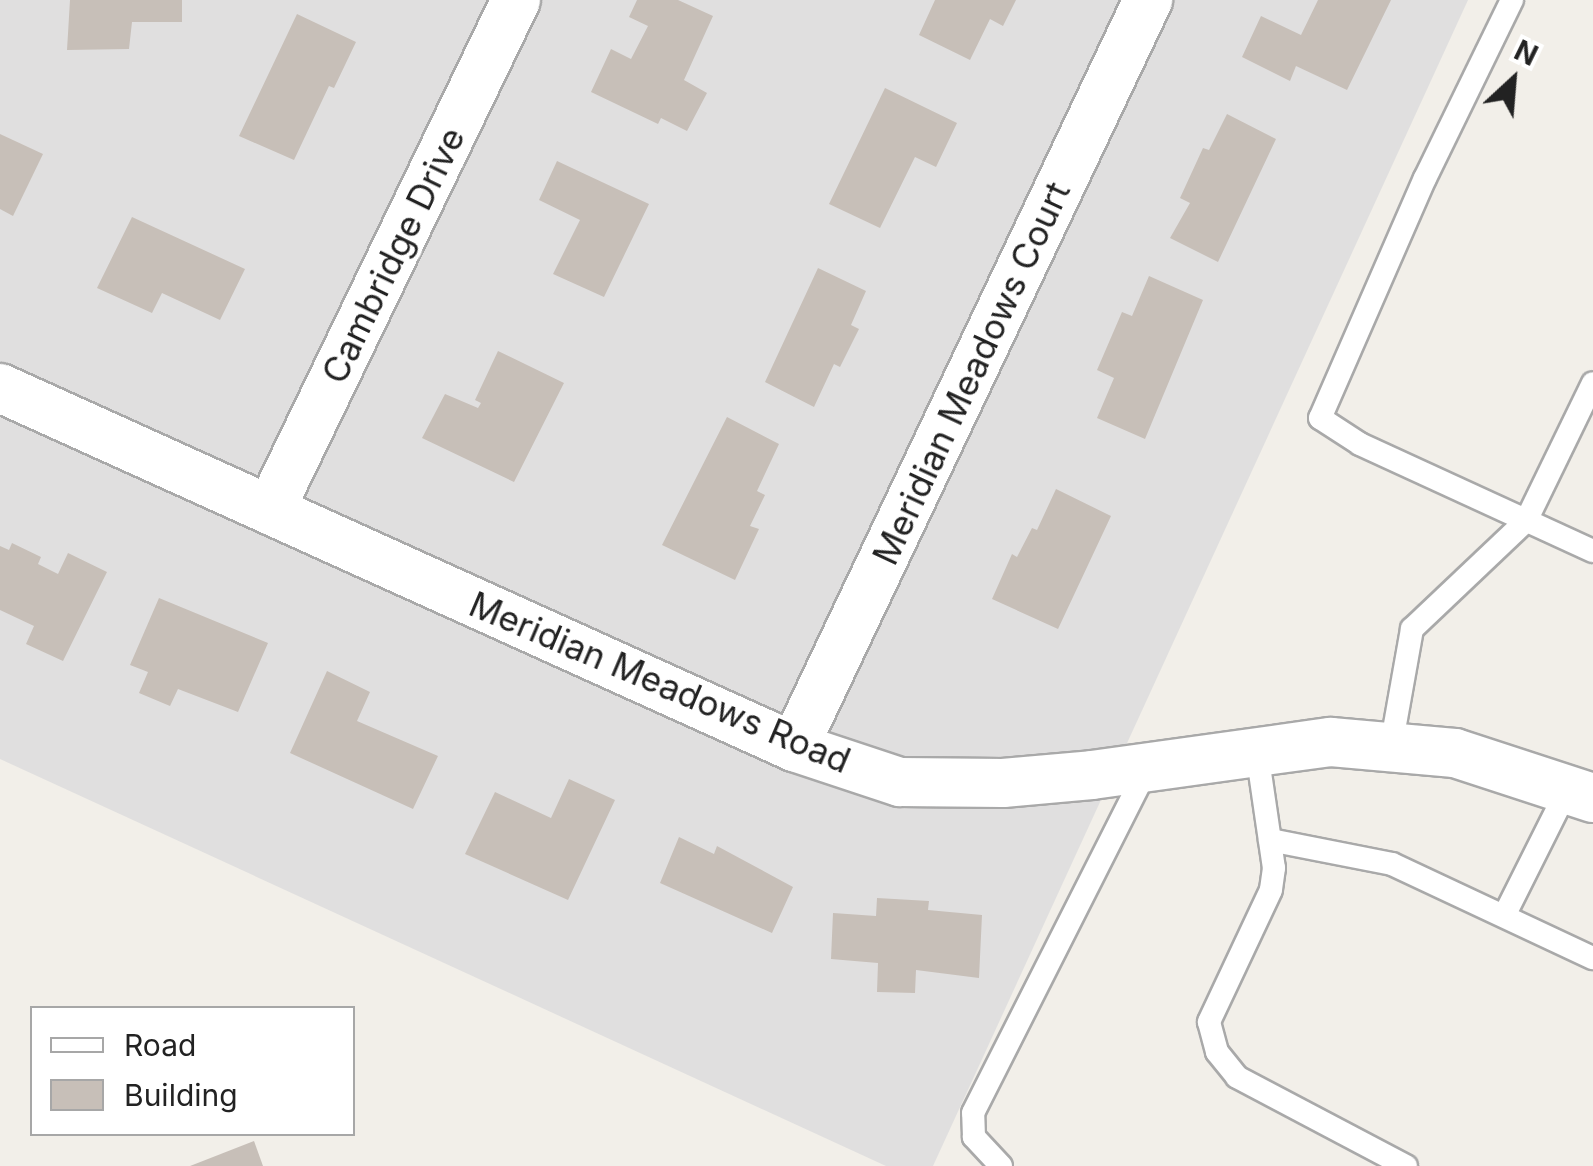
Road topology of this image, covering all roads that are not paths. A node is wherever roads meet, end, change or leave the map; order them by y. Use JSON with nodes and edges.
{"nodes":[{"id":1,"x":516,"y":0,"type":"edge"},
{"id":2,"x":1148,"y":0,"type":"edge"},
{"id":3,"x":1512,"y":0,"type":"edge"},
{"id":4,"x":1593,"y":383,"type":"edge"},
{"id":5,"x":0,"y":388,"type":"edge"},
{"id":6,"x":270,"y":510,"type":"junction"},
{"id":7,"x":1526,"y":520,"type":"junction"},
{"id":8,"x":1593,"y":551,"type":"edge"},
{"id":9,"x":794,"y":747,"type":"junction"},
{"id":10,"x":1391,"y":748,"type":"junction"},
{"id":11,"x":1257,"y":752,"type":"junction"},
{"id":12,"x":1148,"y":767,"type":"junction"},
{"id":13,"x":1581,"y":793,"type":"edge"},
{"id":14,"x":1270,"y":840,"type":"junction"},
{"id":15,"x":1504,"y":916,"type":"junction"},
{"id":16,"x":1593,"y":958,"type":"edge"},
{"id":17,"x":1001,"y":1166,"type":"edge"},
{"id":18,"x":1406,"y":1166,"type":"edge"}],
"edges":[{"from":1,"to":6,"type":"street","name":"Cambridge Drive"},
{"from":2,"to":9,"type":"street","name":"Meridian Meadows Court"},
{"from":3,"to":7,"type":"lane"},
{"from":4,"to":7,"type":"lane"},
{"from":5,"to":6,"type":"street","name":"Meridian Meadows Road"},
{"from":6,"to":9,"type":"street","name":"Meridian Meadows Road"},
{"from":7,"to":8,"type":"lane"},
{"from":7,"to":10,"type":"lane"},
{"from":9,"to":12,"type":"street","name":"Meridian Meadows Road"},
{"from":10,"to":11,"type":"street","name":"Meridian Meadows Road"},
{"from":10,"to":13,"type":"street","name":"Meridian Meadows Road"},
{"from":11,"to":12,"type":"street","name":"Meridian Meadows Road"},
{"from":11,"to":14,"type":"lane"},
{"from":12,"to":17,"type":"lane"},
{"from":13,"to":15,"type":"lane"},
{"from":14,"to":15,"type":"lane"},
{"from":14,"to":18,"type":"lane"},
{"from":15,"to":16,"type":"lane"}]}
